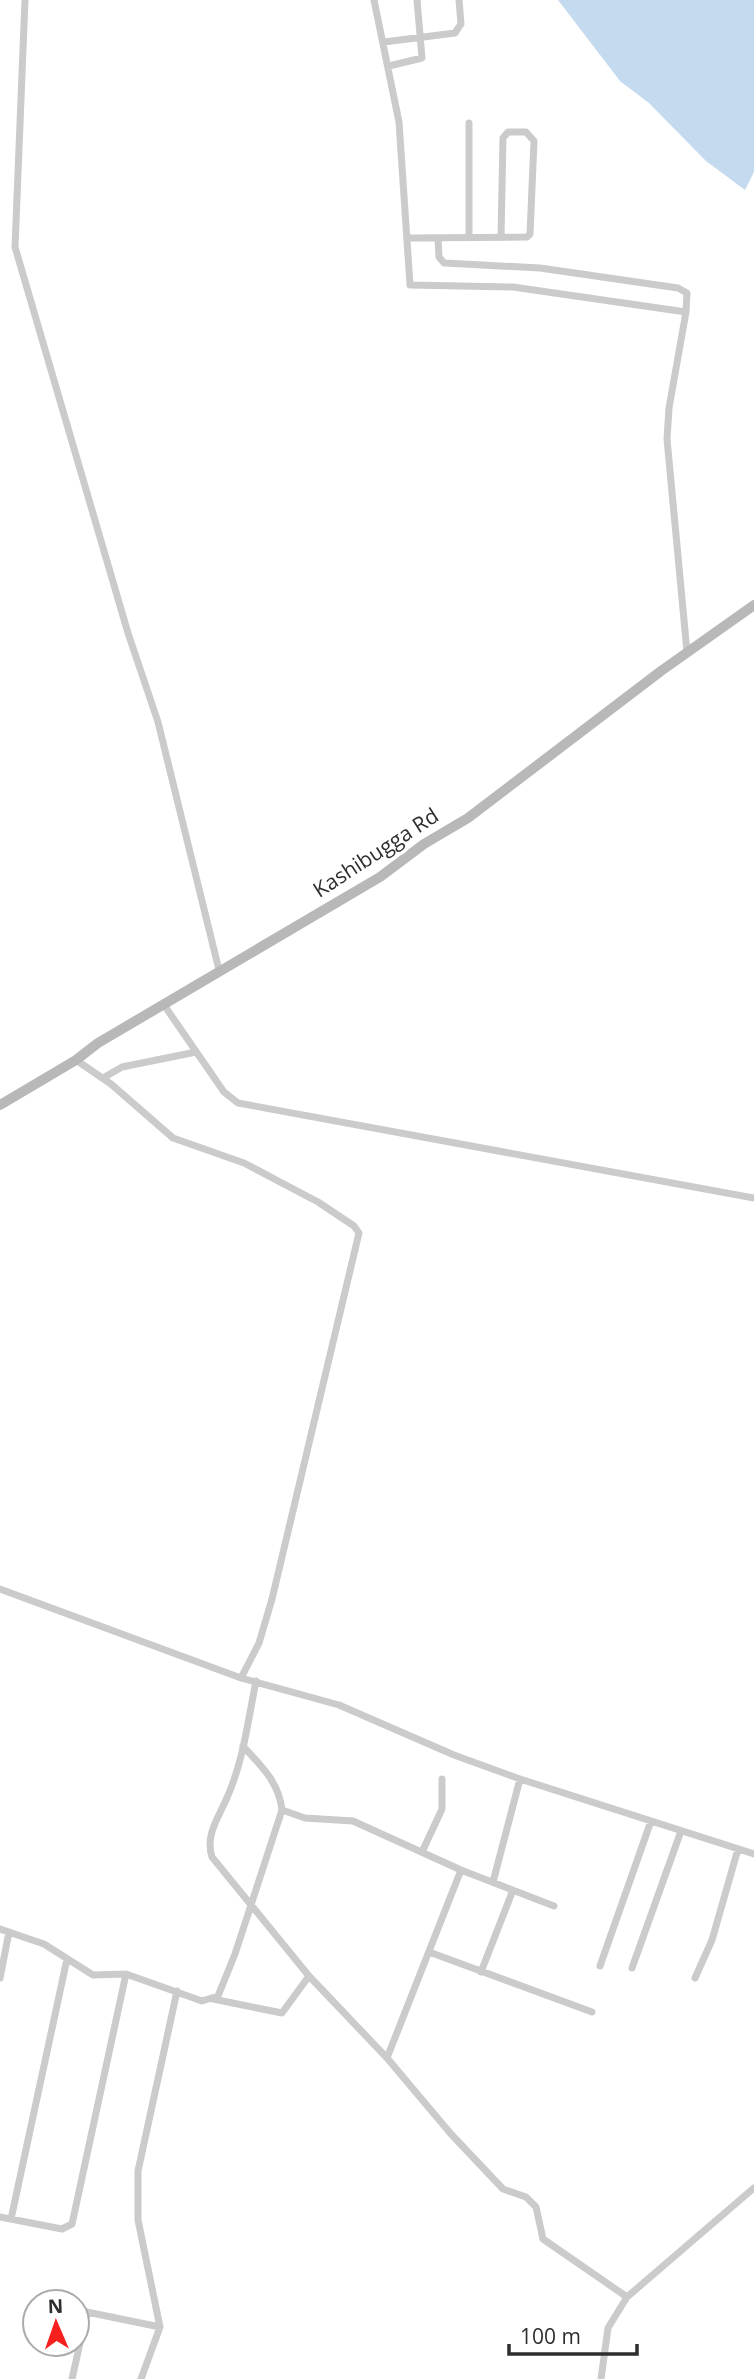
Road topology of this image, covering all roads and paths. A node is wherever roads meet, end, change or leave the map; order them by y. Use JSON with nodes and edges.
{"nodes":[{"id":1,"x":25,"y":0,"type":"edge"},
{"id":2,"x":375,"y":0,"type":"edge"},
{"id":3,"x":417,"y":0,"type":"edge"},
{"id":4,"x":459,"y":0,"type":"edge"},
{"id":5,"x":421,"y":37,"type":"junction"},
{"id":6,"x":384,"y":42,"type":"junction"},
{"id":7,"x":389,"y":66,"type":"junction"},
{"id":8,"x":469,"y":123,"type":"dead end"},
{"id":9,"x":469,"y":237,"type":"junction"},
{"id":10,"x":501,"y":237,"type":"junction"},
{"id":11,"x":407,"y":238,"type":"junction"},
{"id":12,"x":438,"y":238,"type":"junction"},
{"id":13,"x":686,"y":312,"type":"junction"},
{"id":14,"x":754,"y":606,"type":"edge"},
{"id":15,"x":687,"y":652,"type":"junction"},
{"id":16,"x":219,"y":970,"type":"junction"},
{"id":17,"x":164,"y":1005,"type":"junction"},
{"id":18,"x":196,"y":1052,"type":"junction"},
{"id":19,"x":76,"y":1060,"type":"junction"},
{"id":20,"x":103,"y":1078,"type":"junction"},
{"id":21,"x":0,"y":1105,"type":"edge"},
{"id":22,"x":754,"y":1198,"type":"edge"},
{"id":23,"x":0,"y":1589,"type":"edge"},
{"id":24,"x":241,"y":1678,"type":"junction"},
{"id":25,"x":256,"y":1681,"type":"junction"},
{"id":26,"x":243,"y":1746,"type":"junction"},
{"id":27,"x":442,"y":1779,"type":"dead end"},
{"id":28,"x":520,"y":1779,"type":"junction"},
{"id":29,"x":282,"y":1810,"type":"junction"},
{"id":30,"x":651,"y":1821,"type":"junction"},
{"id":31,"x":681,"y":1831,"type":"junction"},
{"id":32,"x":738,"y":1849,"type":"junction"},
{"id":33,"x":422,"y":1852,"type":"junction"},
{"id":34,"x":754,"y":1854,"type":"edge"},
{"id":35,"x":461,"y":1870,"type":"junction"},
{"id":36,"x":493,"y":1882,"type":"junction"},
{"id":37,"x":513,"y":1890,"type":"junction"},
{"id":38,"x":249,"y":1906,"type":"junction"},
{"id":39,"x":554,"y":1906,"type":"dead end"},
{"id":40,"x":0,"y":1929,"type":"edge"},
{"id":41,"x":9,"y":1932,"type":"junction"},
{"id":42,"x":429,"y":1952,"type":"junction"},
{"id":43,"x":68,"y":1959,"type":"junction"},
{"id":44,"x":600,"y":1966,"type":"dead end"},
{"id":45,"x":632,"y":1968,"type":"dead end"},
{"id":46,"x":481,"y":1972,"type":"junction"},
{"id":47,"x":126,"y":1974,"type":"junction"},
{"id":48,"x":309,"y":1976,"type":"junction"},
{"id":49,"x":0,"y":1978,"type":"edge"},
{"id":50,"x":695,"y":1978,"type":"dead end"},
{"id":51,"x":177,"y":1991,"type":"junction"},
{"id":52,"x":209,"y":1998,"type":"junction"},
{"id":53,"x":592,"y":2012,"type":"dead end"},
{"id":54,"x":387,"y":2058,"type":"junction"},
{"id":55,"x":754,"y":2188,"type":"edge"},
{"id":56,"x":0,"y":2217,"type":"edge"},
{"id":57,"x":11,"y":2218,"type":"junction"},
{"id":58,"x":626,"y":2297,"type":"junction"},
{"id":59,"x":91,"y":2313,"type":"edge"},
{"id":60,"x":160,"y":2328,"type":"junction"},
{"id":61,"x":77,"y":2358,"type":"edge"},
{"id":62,"x":72,"y":2379,"type":"edge"},
{"id":63,"x":141,"y":2379,"type":"edge"},
{"id":64,"x":600,"y":2379,"type":"edge"}],
"edges":[{"from":1,"to":16,"type":"street"},
{"from":2,"to":6,"type":"street"},
{"from":3,"to":5,"type":"street"},
{"from":4,"to":5,"type":"street"},
{"from":5,"to":6,"type":"street"},
{"from":5,"to":7,"type":"street"},
{"from":6,"to":7,"type":"street"},
{"from":7,"to":11,"type":"street"},
{"from":8,"to":9,"type":"street"},
{"from":9,"to":10,"type":"street"},
{"from":9,"to":12,"type":"street"},
{"from":10,"to":10,"type":"street"},
{"from":11,"to":12,"type":"street"},
{"from":11,"to":13,"type":"street"},
{"from":12,"to":13,"type":"street"},
{"from":13,"to":15,"type":"street"},
{"from":14,"to":15,"type":"main road","name":"Kashibugga Rd"},
{"from":15,"to":16,"type":"main road","name":"Kashibugga Rd"},
{"from":16,"to":17,"type":"main road","name":"Kashibugga Rd"},
{"from":17,"to":18,"type":"street"},
{"from":17,"to":19,"type":"main road","name":"Kashibugga Rd"},
{"from":18,"to":20,"type":"street"},
{"from":18,"to":22,"type":"street"},
{"from":19,"to":20,"type":"street"},
{"from":19,"to":21,"type":"main road","name":"Kashibugga Rd"},
{"from":20,"to":24,"type":"street"},
{"from":23,"to":24,"type":"street"},
{"from":24,"to":25,"type":"street"},
{"from":25,"to":26,"type":"street"},
{"from":25,"to":28,"type":"street"},
{"from":26,"to":29,"type":"street"},
{"from":26,"to":38,"type":"street"},
{"from":27,"to":33,"type":"street"},
{"from":28,"to":30,"type":"street"},
{"from":28,"to":36,"type":"street"},
{"from":29,"to":33,"type":"street"},
{"from":29,"to":38,"type":"street"},
{"from":30,"to":31,"type":"street"},
{"from":30,"to":44,"type":"street"},
{"from":31,"to":32,"type":"street"},
{"from":31,"to":45,"type":"street"},
{"from":32,"to":34,"type":"street"},
{"from":32,"to":50,"type":"street"},
{"from":33,"to":35,"type":"street"},
{"from":35,"to":36,"type":"street"},
{"from":35,"to":42,"type":"street"},
{"from":36,"to":37,"type":"street"},
{"from":37,"to":39,"type":"street"},
{"from":37,"to":46,"type":"street"},
{"from":38,"to":48,"type":"street"},
{"from":38,"to":52,"type":"street"},
{"from":40,"to":41,"type":"street"},
{"from":41,"to":43,"type":"street"},
{"from":41,"to":49,"type":"street"},
{"from":42,"to":46,"type":"street"},
{"from":42,"to":54,"type":"street"},
{"from":43,"to":47,"type":"street"},
{"from":43,"to":57,"type":"street"},
{"from":46,"to":53,"type":"street"},
{"from":47,"to":51,"type":"street"},
{"from":47,"to":57,"type":"street"},
{"from":48,"to":52,"type":"street"},
{"from":48,"to":54,"type":"street"},
{"from":51,"to":52,"type":"street"},
{"from":51,"to":60,"type":"street"},
{"from":54,"to":58,"type":"street"},
{"from":55,"to":58,"type":"street"},
{"from":56,"to":57,"type":"street"},
{"from":58,"to":64,"type":"street"},
{"from":59,"to":60,"type":"street"},
{"from":60,"to":63,"type":"street"},
{"from":61,"to":62,"type":"street"}]}
